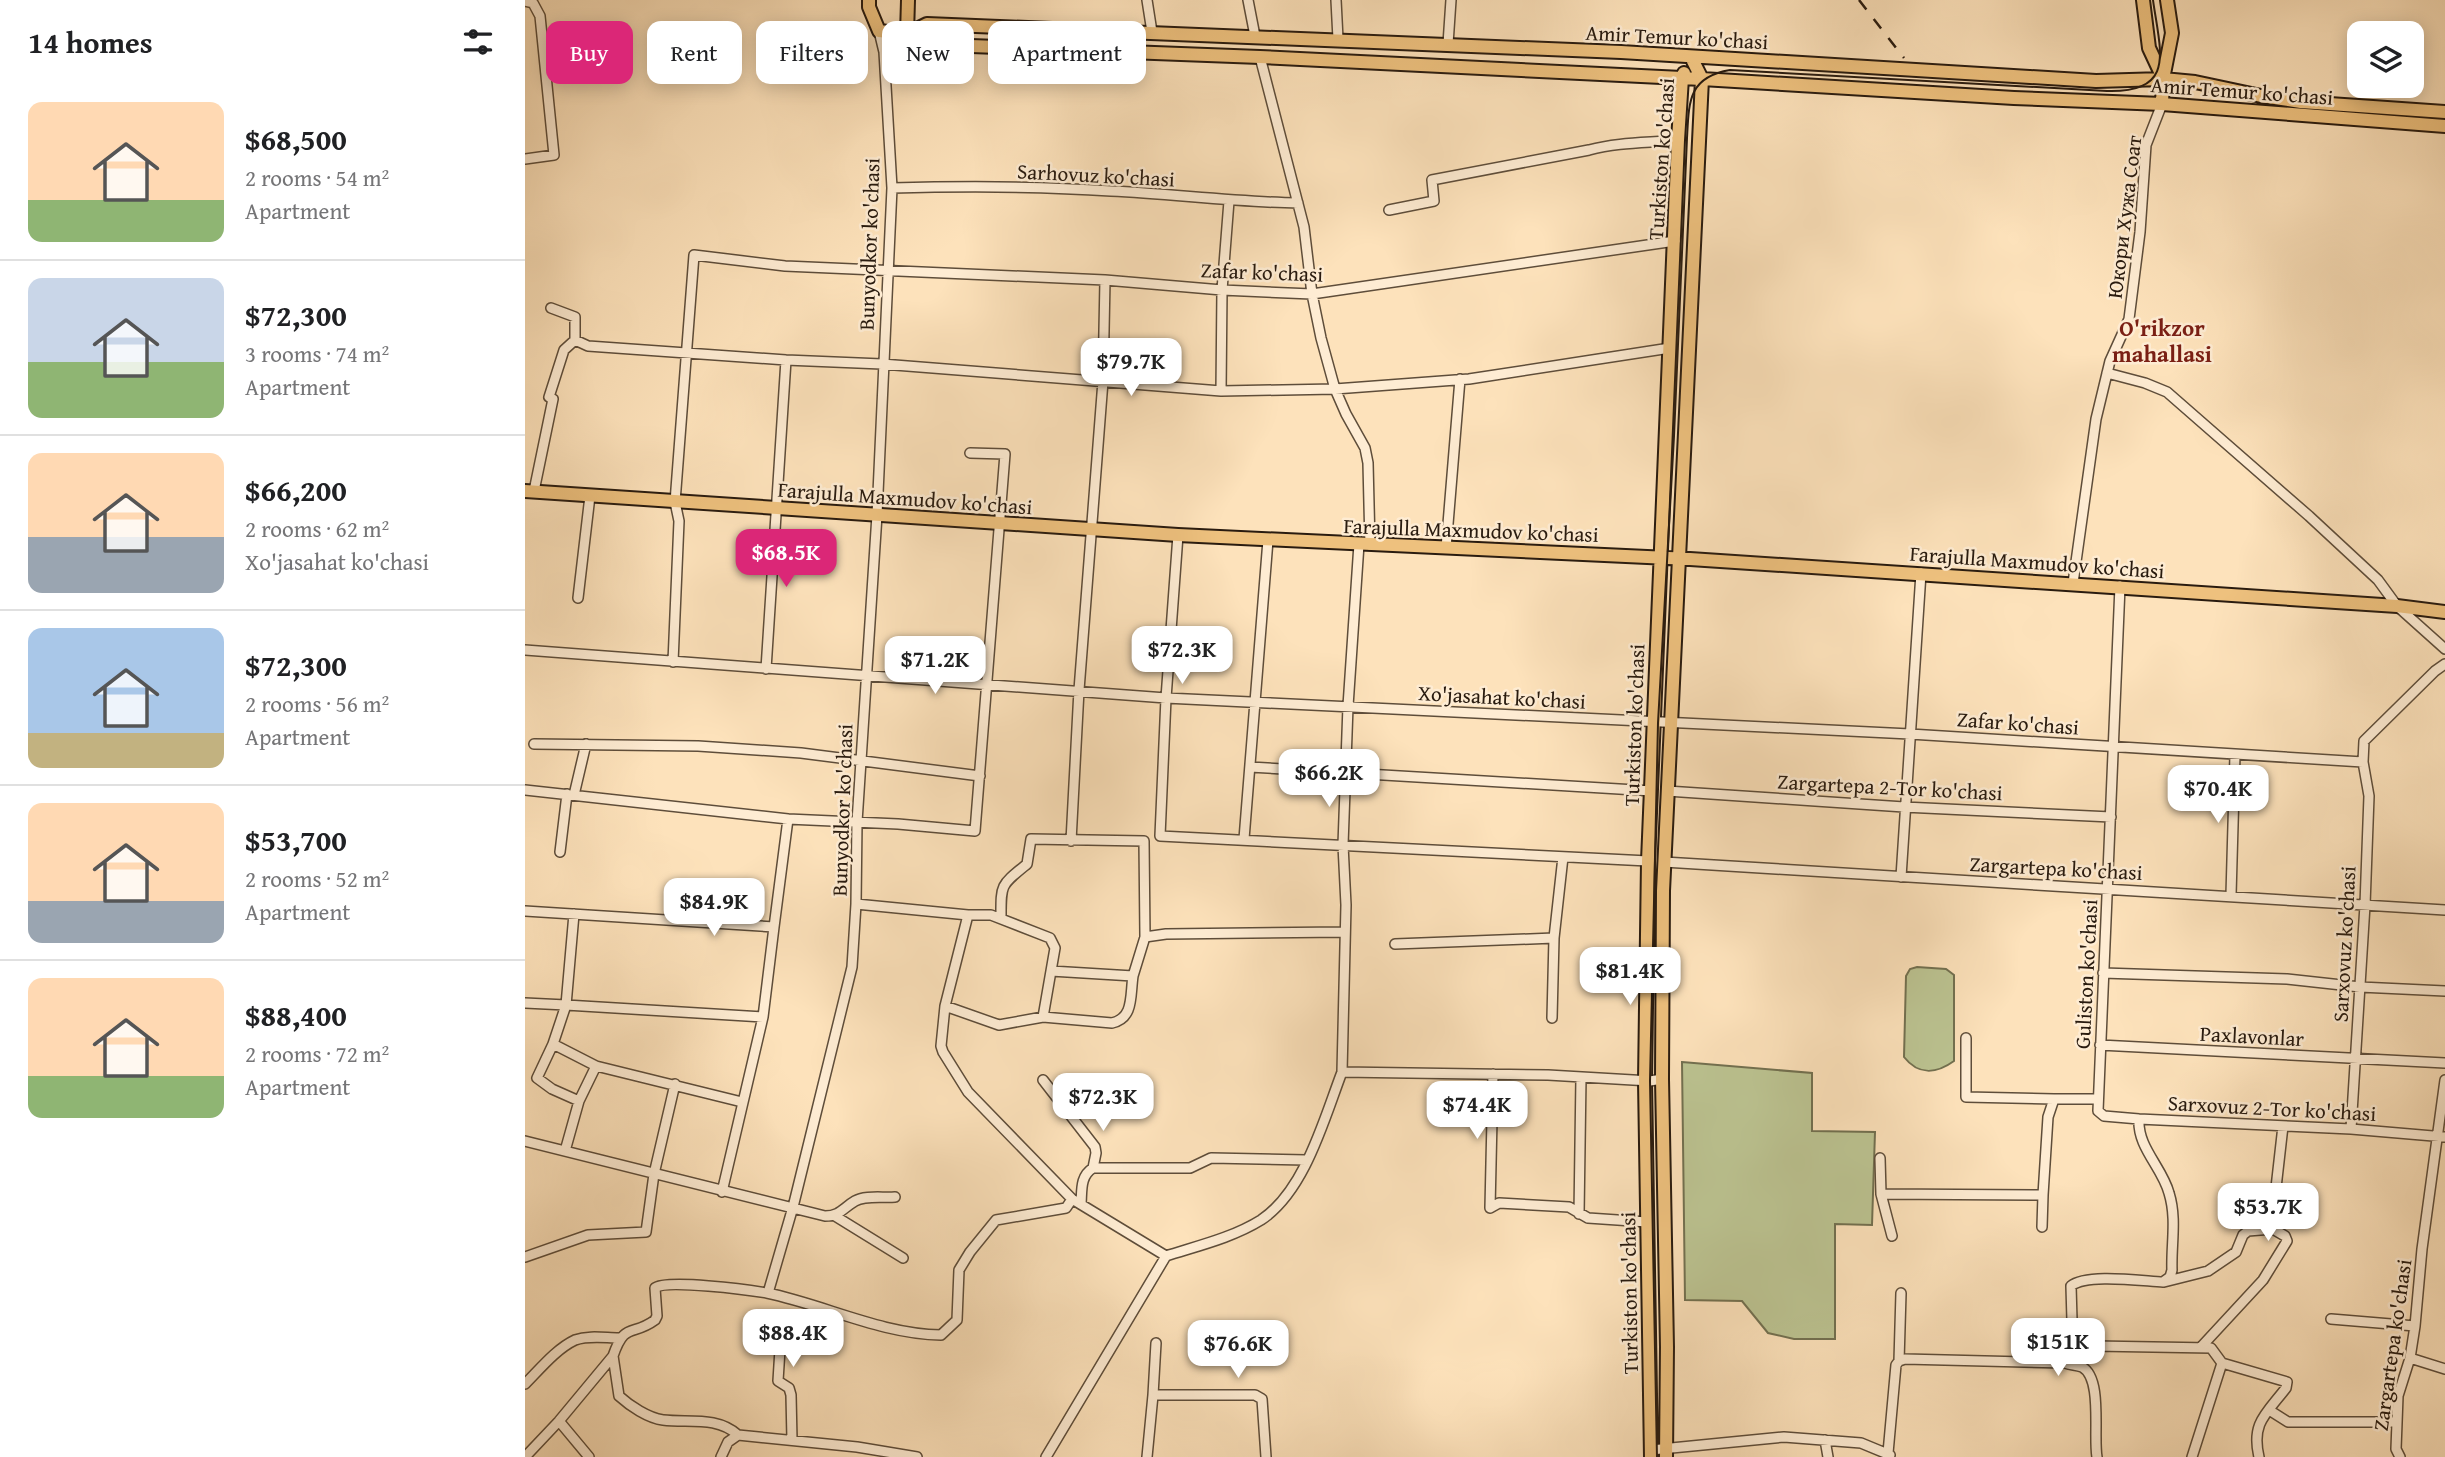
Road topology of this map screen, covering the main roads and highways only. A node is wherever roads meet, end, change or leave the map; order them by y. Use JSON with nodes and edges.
{"nodes":[{"id":1,"x":869,"y":0,"type":"edge"},
{"id":2,"x":908,"y":0,"type":"edge"},
{"id":3,"x":2144,"y":0,"type":"edge"},
{"id":4,"x":2167,"y":0,"type":"edge"},
{"id":5,"x":907,"y":21,"type":"edge"},
{"id":6,"x":974,"y":26,"type":"edge"},
{"id":7,"x":882,"y":31,"type":"edge"},
{"id":8,"x":974,"y":46,"type":"edge"},
{"id":9,"x":1691,"y":57,"type":"junction"},
{"id":10,"x":1682,"y":78,"type":"junction"},
{"id":11,"x":1702,"y":79,"type":"junction"},
{"id":12,"x":2163,"y":79,"type":"junction"},
{"id":13,"x":2162,"y":104,"type":"junction"},
{"id":14,"x":2445,"y":112,"type":"edge"},
{"id":15,"x":2445,"y":126,"type":"edge"},
{"id":16,"x":529,"y":491,"type":"edge"},
{"id":17,"x":1660,"y":557,"type":"junction"},
{"id":18,"x":1679,"y":558,"type":"junction"},
{"id":19,"x":2445,"y":612,"type":"edge"},
{"id":20,"x":1667,"y":1453,"type":"edge"},
{"id":21,"x":1651,"y":1454,"type":"edge"}],
"edges":[{"from":1,"to":7,"type":"main road","name":"Amir Temur ko'chasi"},
{"from":2,"to":5,"type":"main road"},
{"from":3,"to":12,"type":"main road"},
{"from":4,"to":12,"type":"main road"},
{"from":6,"to":9,"type":"main road","name":"Amir Temur ko'chasi"},
{"from":8,"to":10,"type":"main road","name":"Amir Temur ko'chasi"},
{"from":9,"to":10,"type":"main road","name":"Turkiston ko'chasi"},
{"from":9,"to":11,"type":"main road","name":"Turkiston ko'chasi"},
{"from":9,"to":12,"type":"main road","name":"Amir Temur ko'chasi"},
{"from":10,"to":11,"type":"main road","name":"Amir Temur ko'chasi"},
{"from":10,"to":17,"type":"main road","name":"Turkiston ko'chasi"},
{"from":11,"to":13,"type":"main road","name":"Amir Temur ko'chasi"},
{"from":11,"to":18,"type":"main road","name":"Turkiston ko'chasi"},
{"from":12,"to":13,"type":"main road"},
{"from":12,"to":14,"type":"main road","name":"Amir Temur ko'chasi"},
{"from":13,"to":15,"type":"main road","name":"Amir Temur ko'chasi"},
{"from":16,"to":17,"type":"main road","name":"Farajulla Maxmudov ko'chasi"},
{"from":17,"to":18,"type":"main road","name":"Farajulla Maxmudov ko'chasi"},
{"from":17,"to":21,"type":"main road","name":"Turkiston ko'chasi"},
{"from":18,"to":19,"type":"main road","name":"Farajulla Maxmudov ko'chasi"},
{"from":18,"to":20,"type":"main road","name":"Turkiston ko'chasi"}]}
